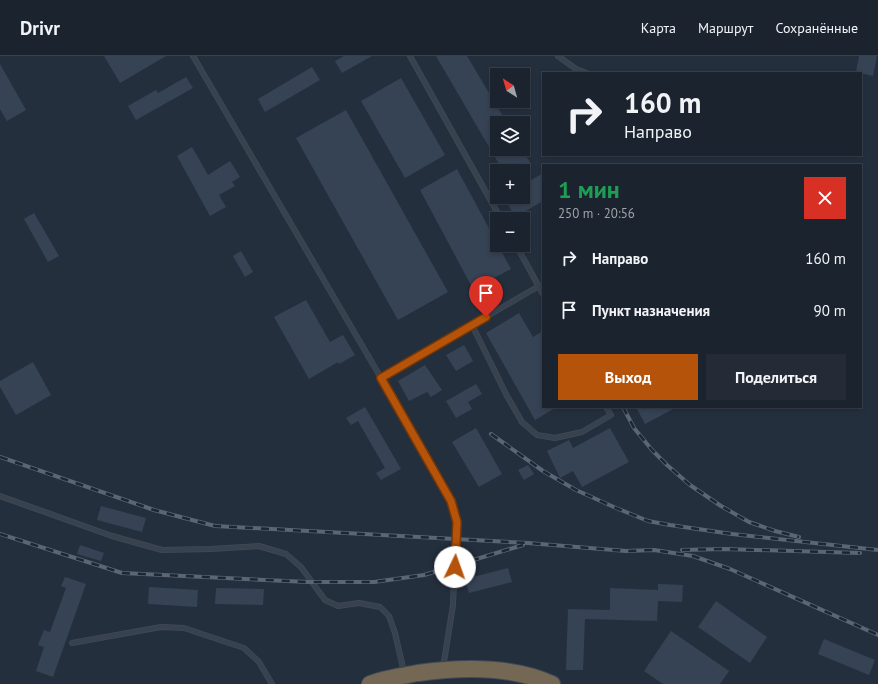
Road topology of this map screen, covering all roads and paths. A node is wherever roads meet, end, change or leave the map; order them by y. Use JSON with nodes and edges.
{"nodes":[{"id":1,"x":193,"y":56,"type":"edge"},
{"id":2,"x":410,"y":56,"type":"edge"},
{"id":3,"x":558,"y":56,"type":"edge"},
{"id":4,"x":584,"y":72,"type":"edge"},
{"id":5,"x":497,"y":212,"type":"edge"},
{"id":6,"x":520,"y":252,"type":"edge"},
{"id":7,"x":539,"y":286,"type":"junction"},
{"id":8,"x":542,"y":292,"type":"edge"},
{"id":9,"x":472,"y":325,"type":"junction"},
{"id":10,"x":381,"y":378,"type":"junction"},
{"id":11,"x":607,"y":408,"type":"edge"},
{"id":12,"x":0,"y":496,"type":"edge"},
{"id":13,"x":72,"y":643,"type":"dead end"},
{"id":14,"x":442,"y":670,"type":"junction"},
{"id":15,"x":405,"y":675,"type":"junction"},
{"id":16,"x":272,"y":684,"type":"edge"},
{"id":17,"x":370,"y":684,"type":"edge"},
{"id":18,"x":552,"y":684,"type":"edge"}],
"edges":[{"from":1,"to":10,"type":"lane"},
{"from":2,"to":5,"type":"lane"},
{"from":3,"to":4,"type":"lane"},
{"from":6,"to":7,"type":"lane"},
{"from":7,"to":8,"type":"lane"},
{"from":7,"to":9,"type":"lane"},
{"from":9,"to":10,"type":"lane"},
{"from":9,"to":11,"type":"lane"},
{"from":10,"to":14,"type":"lane"},
{"from":12,"to":15,"type":"lane"},
{"from":13,"to":16,"type":"lane"},
{"from":14,"to":15,"type":"highway"},
{"from":14,"to":18,"type":"highway"},
{"from":15,"to":17,"type":"highway"}]}
